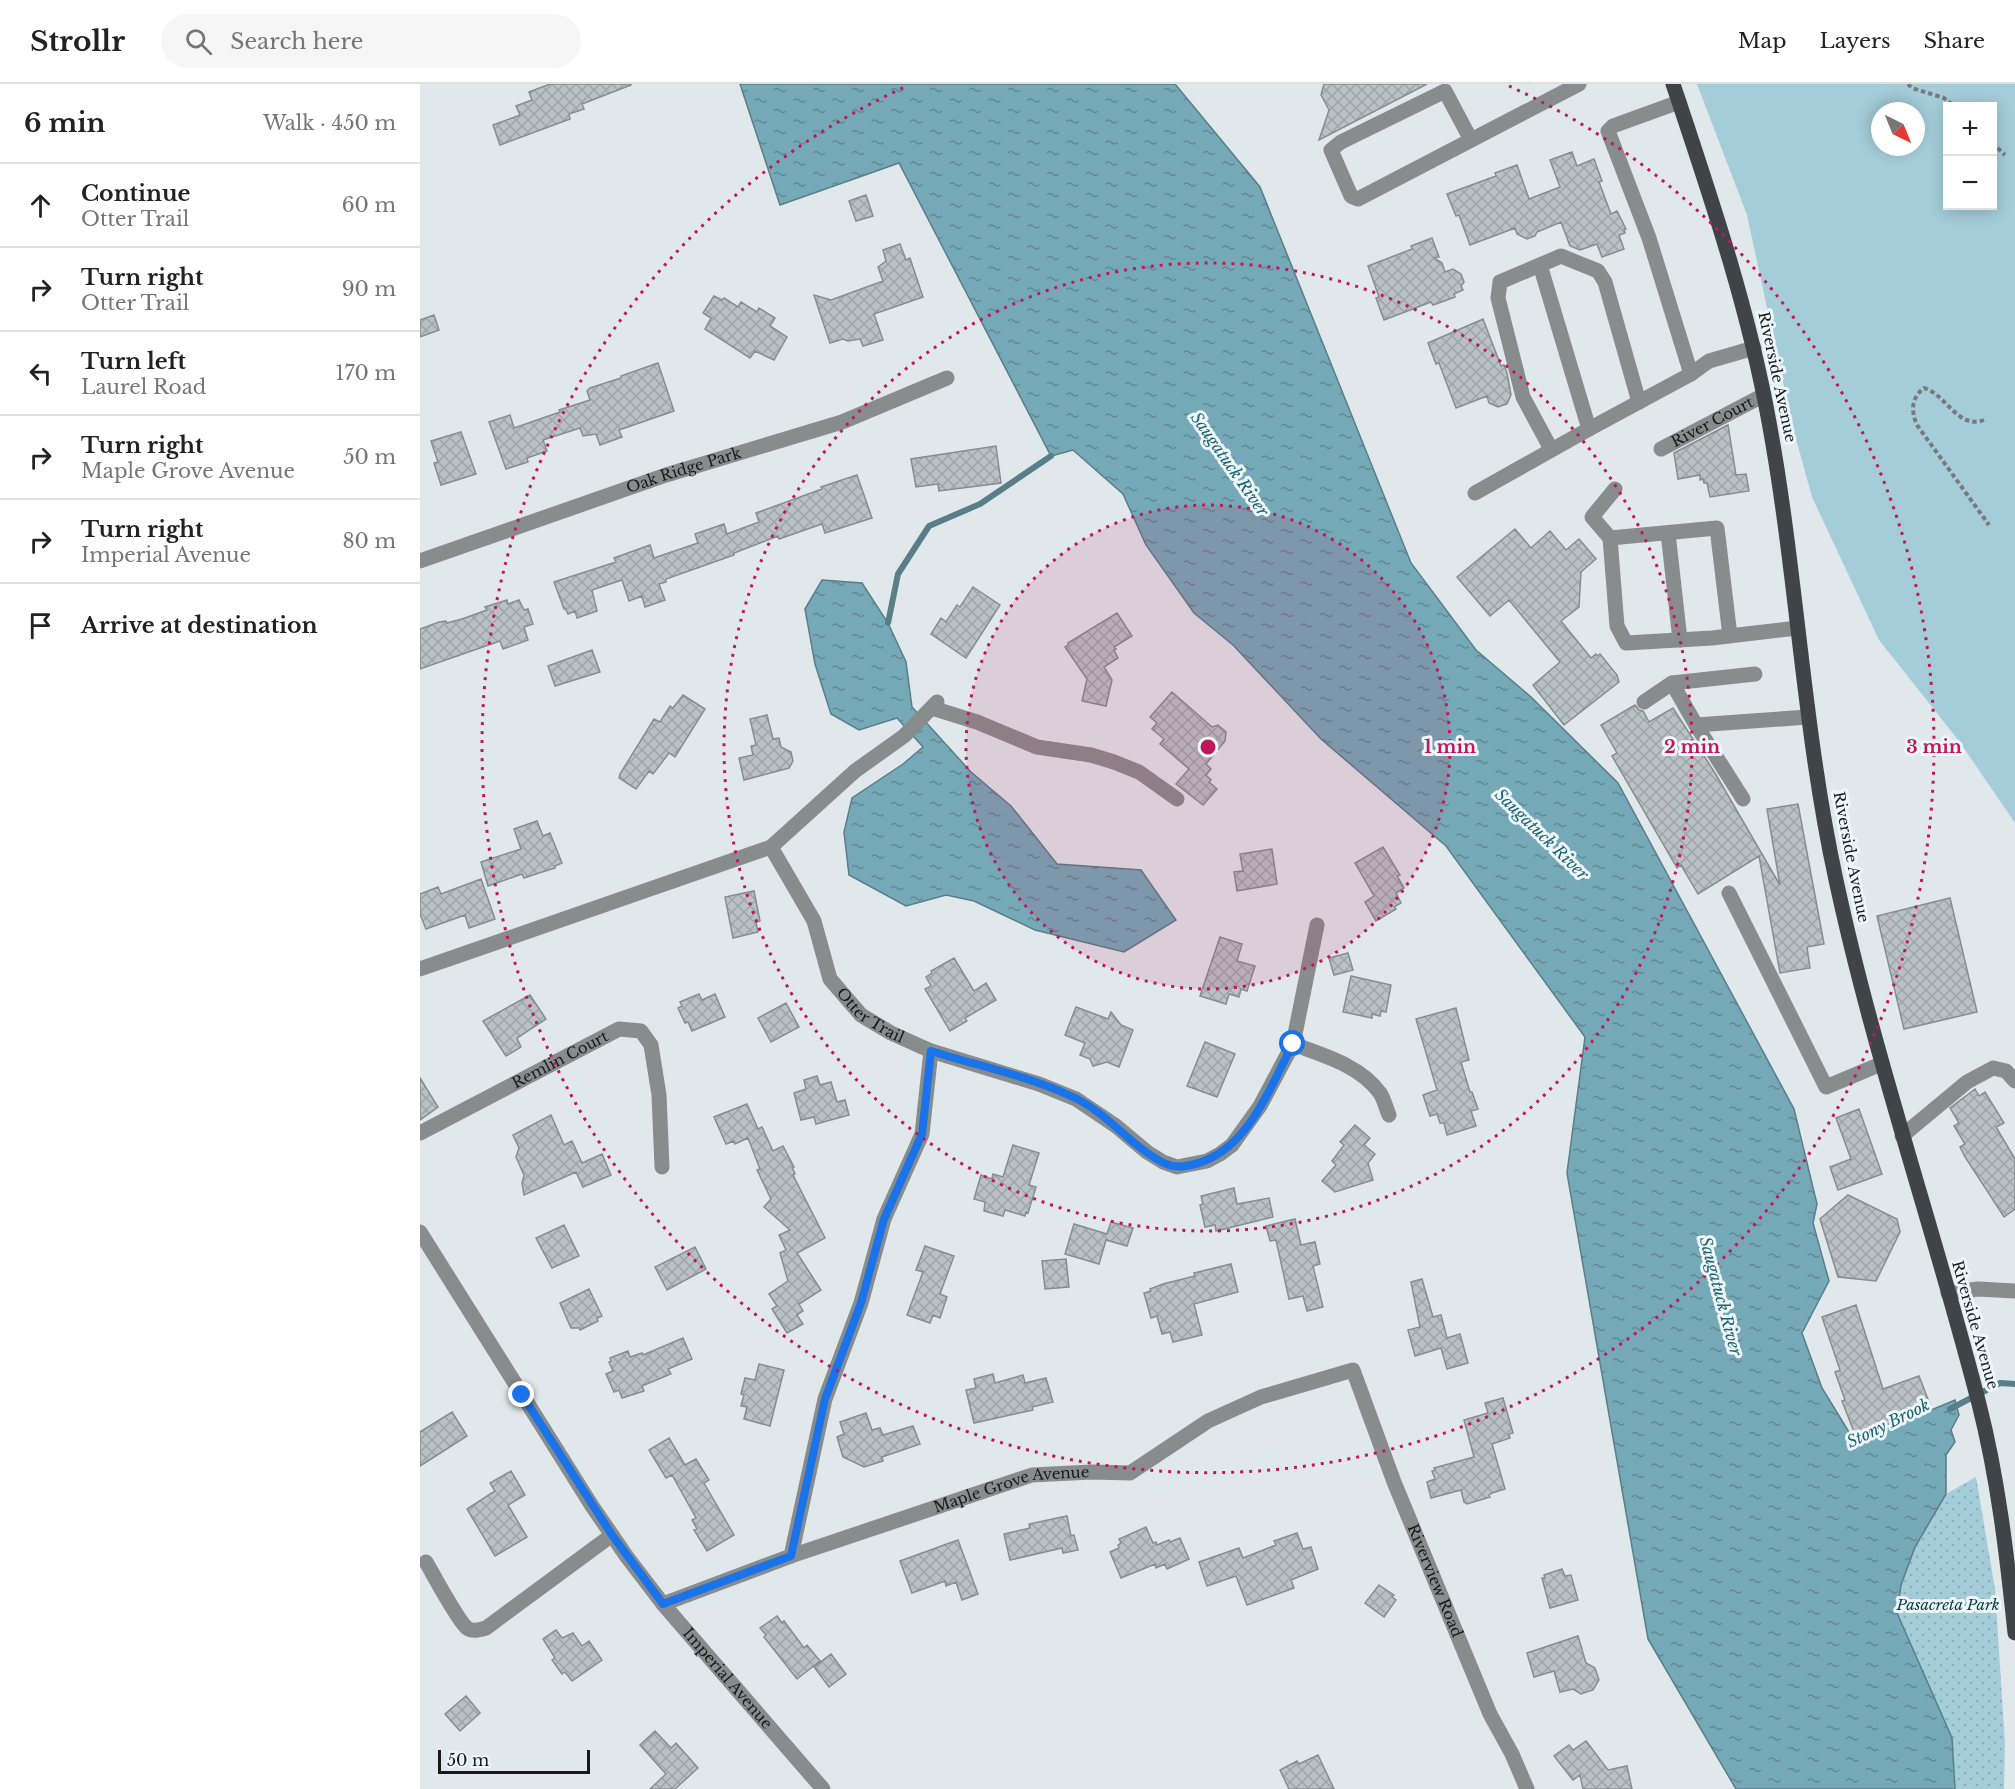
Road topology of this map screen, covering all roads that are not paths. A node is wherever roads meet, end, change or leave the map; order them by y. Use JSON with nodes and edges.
{"nodes":[{"id":1,"x":1579,"y":84,"type":"edge"},
{"id":2,"x":1673,"y":84,"type":"edge"},
{"id":3,"x":1679,"y":102,"type":"junction"},
{"id":4,"x":1471,"y":140,"type":"junction"},
{"id":5,"x":1540,"y":265,"type":"junction"},
{"id":6,"x":1754,"y":348,"type":"junction"},
{"id":7,"x":1691,"y":374,"type":"junction"},
{"id":8,"x":947,"y":378,"type":"dead end"},
{"id":9,"x":1764,"y":395,"type":"junction"},
{"id":10,"x":1639,"y":402,"type":"junction"},
{"id":11,"x":1588,"y":429,"type":"junction"},
{"id":12,"x":1551,"y":449,"type":"junction"},
{"id":13,"x":1661,"y":449,"type":"dead end"},
{"id":14,"x":1615,"y":489,"type":"dead end"},
{"id":15,"x":1475,"y":493,"type":"dead end"},
{"id":16,"x":1668,"y":532,"type":"junction"},
{"id":17,"x":1610,"y":538,"type":"junction"},
{"id":18,"x":420,"y":561,"type":"edge"},
{"id":19,"x":1797,"y":628,"type":"junction"},
{"id":20,"x":1730,"y":636,"type":"junction"},
{"id":21,"x":1680,"y":640,"type":"junction"},
{"id":22,"x":1755,"y":674,"type":"dead end"},
{"id":23,"x":1672,"y":683,"type":"junction"},
{"id":24,"x":1644,"y":702,"type":"dead end"},
{"id":25,"x":1808,"y":717,"type":"junction"},
{"id":26,"x":1696,"y":725,"type":"junction"},
{"id":27,"x":1743,"y":798,"type":"dead end"},
{"id":28,"x":1177,"y":799,"type":"dead end"},
{"id":29,"x":771,"y":847,"type":"junction"},
{"id":30,"x":1729,"y":893,"type":"dead end"},
{"id":31,"x":1317,"y":925,"type":"dead end"},
{"id":32,"x":420,"y":969,"type":"edge"},
{"id":33,"x":1293,"y":1044,"type":"junction"},
{"id":34,"x":931,"y":1051,"type":"junction"},
{"id":35,"x":1881,"y":1064,"type":"junction"},
{"id":36,"x":2015,"y":1081,"type":"edge"},
{"id":37,"x":1389,"y":1115,"type":"dead end"},
{"id":38,"x":420,"y":1133,"type":"edge"},
{"id":39,"x":1902,"y":1136,"type":"junction"},
{"id":40,"x":662,"y":1167,"type":"dead end"},
{"id":41,"x":420,"y":1232,"type":"edge"},
{"id":42,"x":2015,"y":1291,"type":"edge"},
{"id":43,"x":1948,"y":1293,"type":"junction"},
{"id":44,"x":1353,"y":1370,"type":"joint"},
{"id":45,"x":612,"y":1535,"type":"junction"},
{"id":46,"x":791,"y":1556,"type":"junction"},
{"id":47,"x":426,"y":1562,"type":"dead end"},
{"id":48,"x":663,"y":1604,"type":"junction"},
{"id":49,"x":2015,"y":1627,"type":"edge"},
{"id":50,"x":823,"y":1789,"type":"edge"},
{"id":51,"x":1527,"y":1789,"type":"edge"}],
"edges":[{"from":1,"to":4,"type":"street"},
{"from":2,"to":3,"type":"main road","name":"Riverside Avenue"},
{"from":3,"to":6,"type":"main road","name":"Riverside Avenue"},
{"from":3,"to":7,"type":"street"},
{"from":4,"to":4,"type":"street"},
{"from":5,"to":10,"type":"street"},
{"from":5,"to":11,"type":"street"},
{"from":5,"to":12,"type":"street"},
{"from":6,"to":7,"type":"street"},
{"from":6,"to":9,"type":"main road","name":"Riverside Avenue"},
{"from":7,"to":10,"type":"street"},
{"from":8,"to":18,"type":"street","name":"Oak Ridge Park"},
{"from":9,"to":13,"type":"street","name":"River Court"},
{"from":9,"to":19,"type":"main road","name":"Riverside Avenue"},
{"from":10,"to":11,"type":"street"},
{"from":11,"to":12,"type":"street"},
{"from":12,"to":15,"type":"street"},
{"from":14,"to":17,"type":"street"},
{"from":16,"to":17,"type":"street"},
{"from":16,"to":20,"type":"street"},
{"from":16,"to":21,"type":"street"},
{"from":17,"to":21,"type":"street"},
{"from":19,"to":20,"type":"street"},
{"from":19,"to":25,"type":"main road","name":"Riverside Avenue"},
{"from":20,"to":21,"type":"street"},
{"from":22,"to":23,"type":"street"},
{"from":23,"to":24,"type":"street"},
{"from":23,"to":26,"type":"street"},
{"from":25,"to":26,"type":"street"},
{"from":25,"to":35,"type":"main road","name":"Riverside Avenue"},
{"from":26,"to":27,"type":"street"},
{"from":28,"to":29,"type":"street"},
{"from":29,"to":32,"type":"street"},
{"from":29,"to":34,"type":"street","name":"Otter Trail"},
{"from":30,"to":35,"type":"street"},
{"from":31,"to":33,"type":"street","name":"Otter Trail"},
{"from":33,"to":34,"type":"street","name":"Otter Trail"},
{"from":33,"to":37,"type":"street"},
{"from":34,"to":46,"type":"street"},
{"from":35,"to":39,"type":"main road","name":"Riverside Avenue"},
{"from":36,"to":39,"type":"street"},
{"from":38,"to":40,"type":"street","name":"Remlin Court"},
{"from":39,"to":43,"type":"main road","name":"Riverside Avenue"},
{"from":41,"to":45,"type":"street","name":"Imperial Avenue"},
{"from":42,"to":43,"type":"street"},
{"from":43,"to":49,"type":"main road","name":"Riverside Avenue"},
{"from":44,"to":46,"type":"street","name":"Maple Grove Avenue"},
{"from":44,"to":51,"type":"street","name":"Riverview Road"},
{"from":45,"to":47,"type":"street"},
{"from":45,"to":48,"type":"street","name":"Imperial Avenue"},
{"from":46,"to":48,"type":"street","name":"Maple Grove Avenue"},
{"from":48,"to":50,"type":"street","name":"Imperial Avenue"}]}
